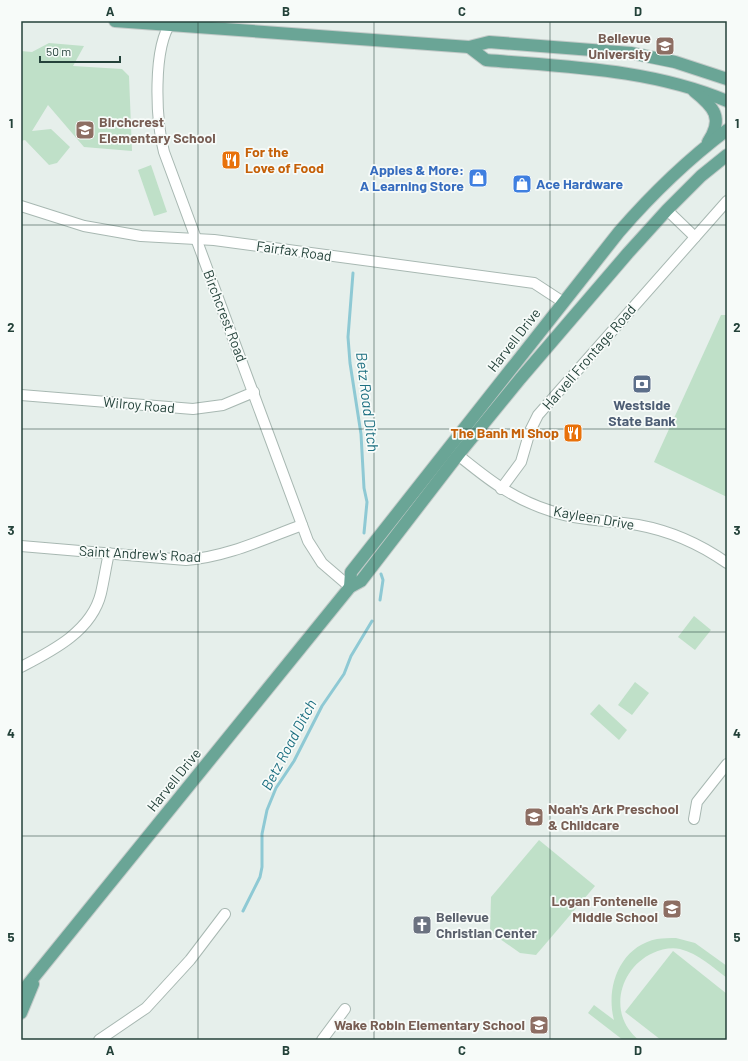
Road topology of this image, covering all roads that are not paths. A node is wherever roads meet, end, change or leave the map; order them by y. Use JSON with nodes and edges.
{"nodes":[{"id":1,"x":115,"y":21,"type":"edge"},
{"id":2,"x":170,"y":23,"type":"edge"},
{"id":3,"x":469,"y":47,"type":"junction"},
{"id":4,"x":727,"y":78,"type":"edge"},
{"id":5,"x":689,"y":87,"type":"junction"},
{"id":6,"x":727,"y":101,"type":"edge"},
{"id":7,"x":727,"y":130,"type":"edge"},
{"id":8,"x":702,"y":150,"type":"junction"},
{"id":9,"x":727,"y":155,"type":"edge"},
{"id":10,"x":727,"y":201,"type":"edge"},
{"id":11,"x":21,"y":206,"type":"edge"},
{"id":12,"x":666,"y":210,"type":"junction"},
{"id":13,"x":695,"y":237,"type":"junction"},
{"id":14,"x":196,"y":239,"type":"junction"},
{"id":15,"x":563,"y":302,"type":"junction"},
{"id":16,"x":254,"y":392,"type":"junction"},
{"id":17,"x":21,"y":395,"type":"edge"},
{"id":18,"x":448,"y":447,"type":"junction"},
{"id":19,"x":458,"y":455,"type":"junction"},
{"id":20,"x":501,"y":488,"type":"junction"},
{"id":21,"x":302,"y":525,"type":"junction"},
{"id":22,"x":21,"y":546,"type":"edge"},
{"id":23,"x":109,"y":553,"type":"junction"},
{"id":24,"x":727,"y":563,"type":"edge"},
{"id":25,"x":350,"y":587,"type":"junction"},
{"id":26,"x":21,"y":667,"type":"edge"},
{"id":27,"x":727,"y":764,"type":"edge"},
{"id":28,"x":694,"y":818,"type":"dead end"},
{"id":29,"x":226,"y":914,"type":"dead end"},
{"id":30,"x":39,"y":970,"type":"junction"},
{"id":31,"x":21,"y":982,"type":"edge"},
{"id":32,"x":21,"y":993,"type":"edge"},
{"id":33,"x":345,"y":1009,"type":"dead end"},
{"id":34,"x":21,"y":1013,"type":"edge"},
{"id":35,"x":106,"y":1038,"type":"edge"},
{"id":36,"x":322,"y":1040,"type":"edge"}],
"edges":[{"from":1,"to":2,"type":"main road"},
{"from":2,"to":3,"type":"main road"},
{"from":2,"to":14,"type":"street","name":"Birchcrest Road"},
{"from":3,"to":4,"type":"main road"},
{"from":3,"to":5,"type":"main road"},
{"from":5,"to":6,"type":"main road"},
{"from":5,"to":8,"type":"main road"},
{"from":7,"to":8,"type":"main road","name":"Harvell Drive"},
{"from":8,"to":15,"type":"main road","name":"Harvell Drive"},
{"from":9,"to":12,"type":"main road","name":"Harvell Drive"},
{"from":10,"to":13,"type":"street","name":"Harvell Frontage Road"},
{"from":11,"to":14,"type":"street","name":"Fairfax Road"},
{"from":12,"to":13,"type":"street"},
{"from":12,"to":19,"type":"main road","name":"Harvell Drive"},
{"from":13,"to":20,"type":"street","name":"Harvell Frontage Road"},
{"from":14,"to":15,"type":"street","name":"Fairfax Road"},
{"from":14,"to":16,"type":"street","name":"Birchcrest Road"},
{"from":15,"to":18,"type":"main road","name":"Harvell Drive"},
{"from":16,"to":17,"type":"street","name":"Wilroy Road"},
{"from":16,"to":21,"type":"street","name":"Birchcrest Road"},
{"from":18,"to":19,"type":"street","name":"Kayleen Drive"},
{"from":18,"to":25,"type":"main road","name":"Harvell Drive"},
{"from":19,"to":20,"type":"street","name":"Kayleen Drive"},
{"from":19,"to":25,"type":"main road","name":"Harvell Drive"},
{"from":20,"to":24,"type":"street","name":"Kayleen Drive"},
{"from":21,"to":23,"type":"street","name":"Saint Andrew's Road"},
{"from":21,"to":25,"type":"street","name":"Birchcrest Road"},
{"from":22,"to":23,"type":"street","name":"Saint Andrew's Road"},
{"from":23,"to":26,"type":"street"},
{"from":25,"to":30,"type":"main road","name":"Harvell Drive"},
{"from":27,"to":28,"type":"street"},
{"from":29,"to":35,"type":"street"},
{"from":30,"to":31,"type":"main road"},
{"from":30,"to":32,"type":"main road","name":"Harvell Drive"},
{"from":30,"to":34,"type":"main road"},
{"from":33,"to":36,"type":"street"}]}
